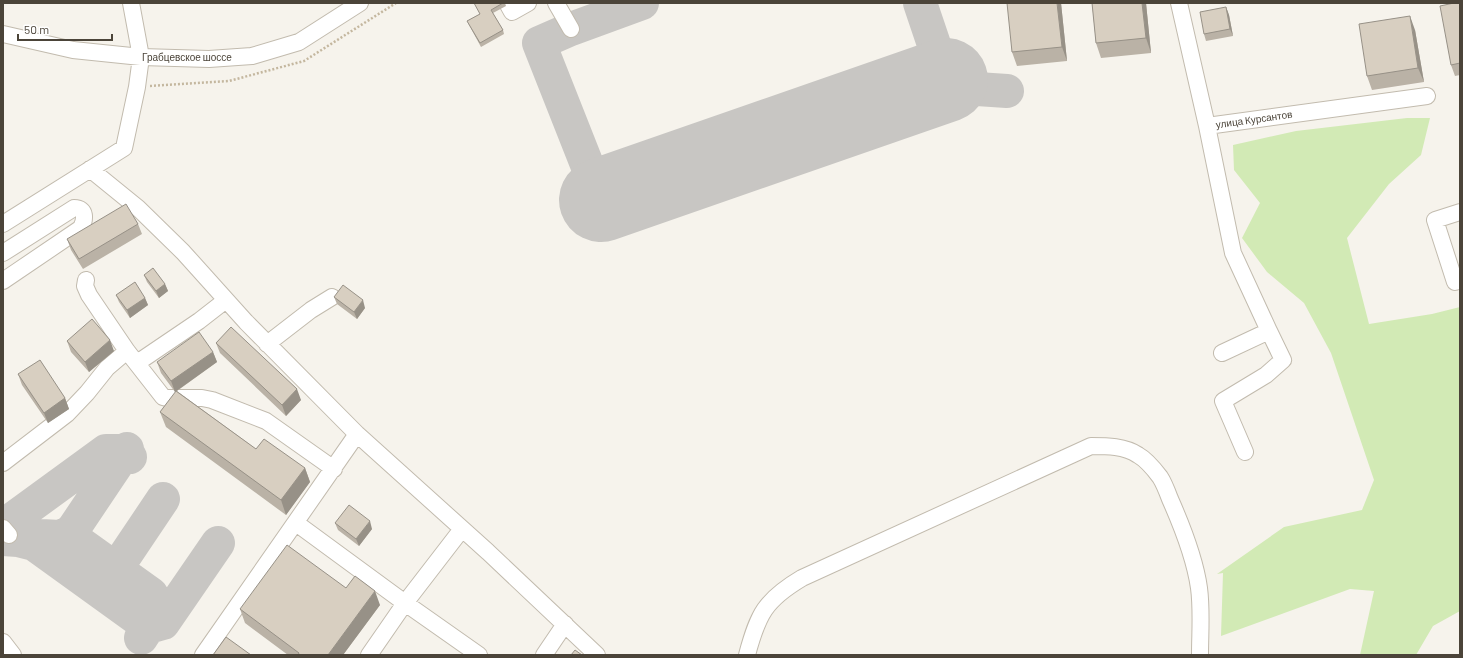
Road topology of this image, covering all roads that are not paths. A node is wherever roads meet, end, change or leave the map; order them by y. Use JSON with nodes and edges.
{"nodes":[{"id":1,"x":131,"y":3,"type":"edge"},
{"id":2,"x":360,"y":3,"type":"edge"},
{"id":3,"x":507,"y":3,"type":"edge"},
{"id":4,"x":528,"y":3,"type":"edge"},
{"id":5,"x":556,"y":3,"type":"edge"},
{"id":6,"x":1179,"y":3,"type":"edge"},
{"id":7,"x":571,"y":29,"type":"dead end"},
{"id":8,"x":3,"y":34,"type":"edge"},
{"id":9,"x":141,"y":57,"type":"junction"},
{"id":10,"x":1427,"y":96,"type":"dead end"},
{"id":11,"x":1206,"y":126,"type":"junction"},
{"id":12,"x":90,"y":168,"type":"junction"},
{"id":13,"x":1460,"y":212,"type":"edge"},
{"id":14,"x":3,"y":224,"type":"edge"},
{"id":15,"x":3,"y":253,"type":"edge"},
{"id":16,"x":86,"y":280,"type":"dead end"},
{"id":17,"x":1460,"y":280,"type":"edge"},
{"id":18,"x":3,"y":281,"type":"edge"},
{"id":19,"x":332,"y":297,"type":"dead end"},
{"id":20,"x":226,"y":300,"type":"junction"},
{"id":21,"x":1269,"y":331,"type":"junction"},
{"id":22,"x":267,"y":344,"type":"junction"},
{"id":23,"x":1222,"y":353,"type":"dead end"},
{"id":24,"x":132,"y":357,"type":"junction"},
{"id":25,"x":357,"y":434,"type":"junction"},
{"id":26,"x":1245,"y":452,"type":"dead end"},
{"id":27,"x":3,"y":463,"type":"edge"},
{"id":28,"x":334,"y":469,"type":"junction"},
{"id":29,"x":296,"y":523,"type":"junction"},
{"id":30,"x":462,"y":529,"type":"junction"},
{"id":31,"x":405,"y":603,"type":"junction"},
{"id":32,"x":565,"y":624,"type":"junction"},
{"id":33,"x":3,"y":642,"type":"edge"},
{"id":34,"x":13,"y":655,"type":"edge"},
{"id":35,"x":203,"y":655,"type":"edge"},
{"id":36,"x":369,"y":655,"type":"edge"},
{"id":37,"x":479,"y":655,"type":"edge"},
{"id":38,"x":544,"y":655,"type":"edge"},
{"id":39,"x":597,"y":655,"type":"edge"},
{"id":40,"x":747,"y":655,"type":"edge"},
{"id":41,"x":1200,"y":655,"type":"edge"}],
"edges":[{"from":1,"to":9,"type":"street"},
{"from":2,"to":9,"type":"street","name":"Грабцевское шоссе"},
{"from":3,"to":4,"type":"street"},
{"from":5,"to":7,"type":"street"},
{"from":6,"to":11,"type":"street","name":"улица Курсантов"},
{"from":8,"to":9,"type":"street","name":"Грабцевское шоссе"},
{"from":9,"to":12,"type":"street"},
{"from":10,"to":11,"type":"street","name":"улица Курсантов"},
{"from":11,"to":21,"type":"street"},
{"from":12,"to":14,"type":"street"},
{"from":12,"to":20,"type":"street"},
{"from":13,"to":17,"type":"street"},
{"from":15,"to":18,"type":"street"},
{"from":16,"to":24,"type":"street"},
{"from":19,"to":22,"type":"street"},
{"from":20,"to":22,"type":"street"},
{"from":20,"to":24,"type":"street"},
{"from":21,"to":23,"type":"street"},
{"from":21,"to":26,"type":"street"},
{"from":22,"to":25,"type":"street"},
{"from":24,"to":27,"type":"street"},
{"from":24,"to":28,"type":"street"},
{"from":25,"to":28,"type":"street"},
{"from":25,"to":30,"type":"street"},
{"from":28,"to":29,"type":"street"},
{"from":29,"to":31,"type":"street"},
{"from":29,"to":35,"type":"street"},
{"from":30,"to":31,"type":"street"},
{"from":30,"to":32,"type":"street"},
{"from":31,"to":36,"type":"street"},
{"from":31,"to":37,"type":"street"},
{"from":32,"to":38,"type":"street"},
{"from":32,"to":39,"type":"street"},
{"from":33,"to":34,"type":"street"},
{"from":40,"to":41,"type":"street"}]}
